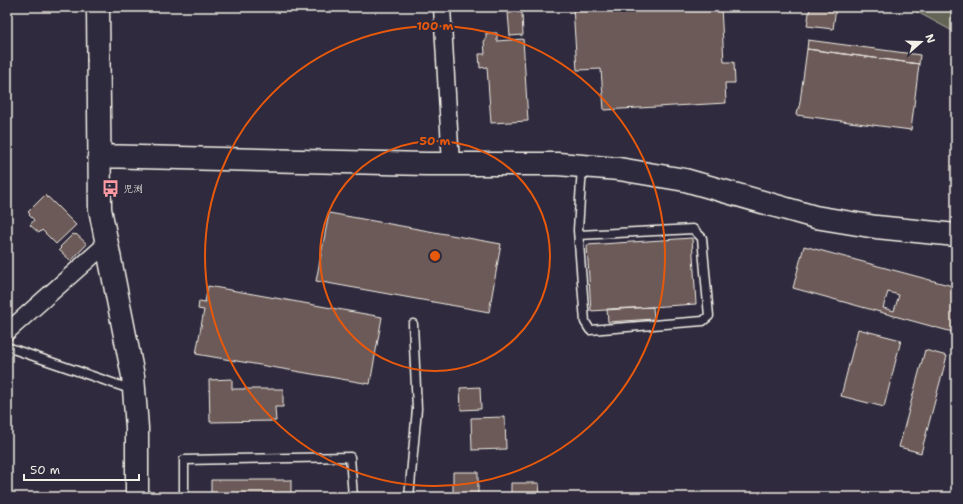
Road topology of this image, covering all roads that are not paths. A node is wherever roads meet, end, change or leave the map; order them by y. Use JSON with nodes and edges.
{"nodes":[{"id":1,"x":98,"y":7,"type":"edge"},
{"id":2,"x":442,"y":7,"type":"edge"},
{"id":3,"x":99,"y":156,"type":"junction"},
{"id":4,"x":451,"y":164,"type":"junction"},
{"id":5,"x":582,"y":166,"type":"junction"},
{"id":6,"x":579,"y":235,"type":"junction"},
{"id":7,"x":956,"y":235,"type":"edge"},
{"id":8,"x":106,"y":244,"type":"junction"},
{"id":9,"x":413,"y":324,"type":"dead end"},
{"id":10,"x":7,"y":332,"type":"edge"},
{"id":11,"x":7,"y":347,"type":"edge"},
{"id":12,"x":134,"y":391,"type":"junction"},
{"id":13,"x":138,"y":497,"type":"edge"},
{"id":14,"x":184,"y":497,"type":"edge"},
{"id":15,"x":353,"y":497,"type":"edge"},
{"id":16,"x":409,"y":497,"type":"edge"}],
"edges":[{"from":1,"to":3,"type":"street"},
{"from":2,"to":4,"type":"street"},
{"from":3,"to":4,"type":"street"},
{"from":3,"to":8,"type":"street"},
{"from":4,"to":5,"type":"street"},
{"from":5,"to":6,"type":"lane"},
{"from":5,"to":7,"type":"street"},
{"from":6,"to":6,"type":"lane"},
{"from":8,"to":10,"type":"street"},
{"from":8,"to":12,"type":"street"},
{"from":9,"to":16,"type":"lane"},
{"from":11,"to":12,"type":"lane"},
{"from":12,"to":13,"type":"street"},
{"from":14,"to":15,"type":"lane"}]}
